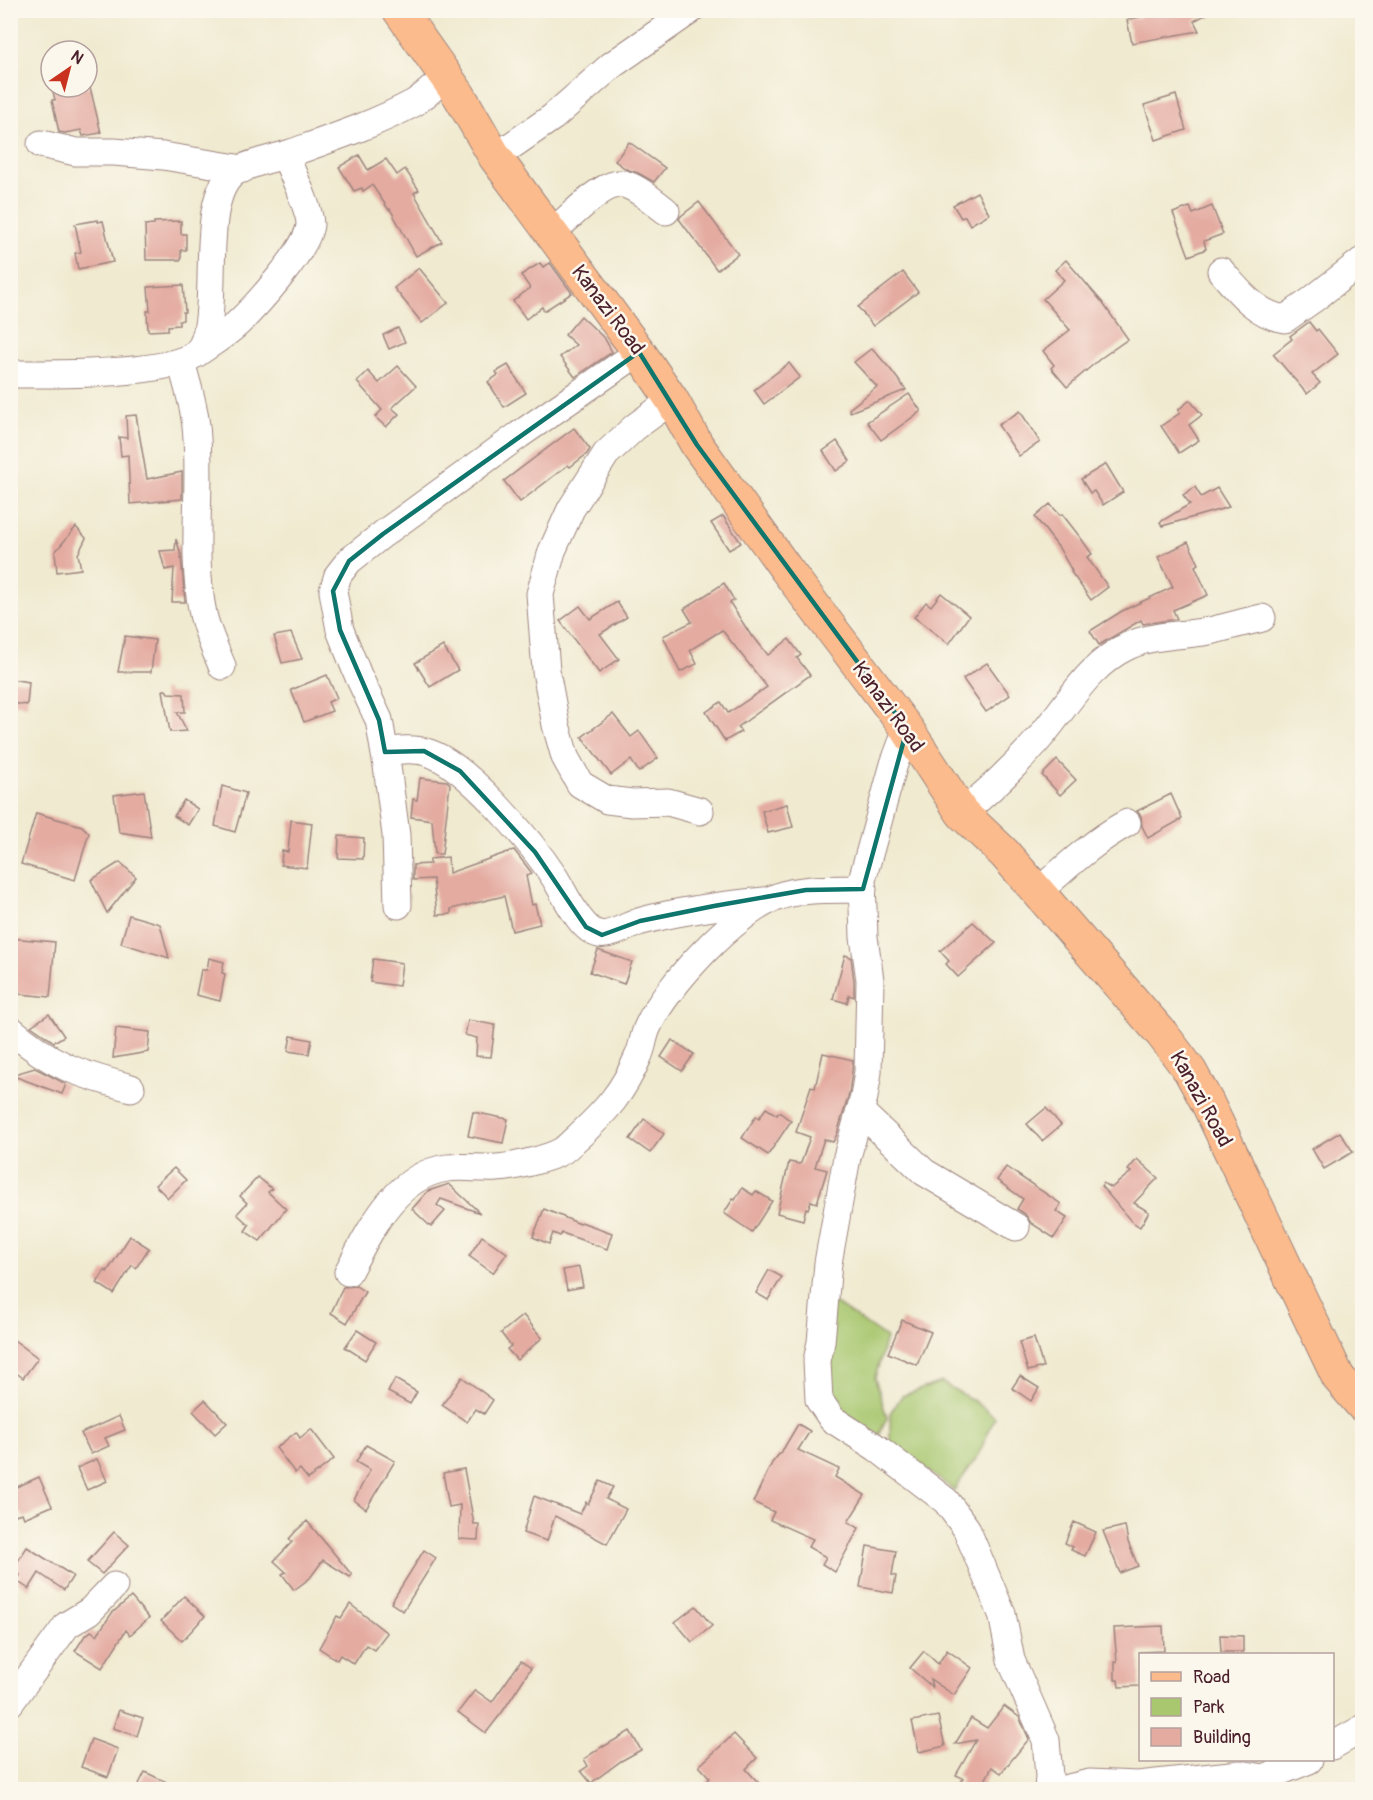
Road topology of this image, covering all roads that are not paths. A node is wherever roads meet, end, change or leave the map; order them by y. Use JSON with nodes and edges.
{"nodes":[{"id":1,"x":399,"y":10,"type":"edge"},
{"id":2,"x":691,"y":10,"type":"edge"},
{"id":3,"x":446,"y":77,"type":"junction"},
{"id":4,"x":41,"y":144,"type":"dead end"},
{"id":5,"x":285,"y":155,"type":"junction"},
{"id":6,"x":495,"y":157,"type":"junction"},
{"id":7,"x":243,"y":169,"type":"junction"},
{"id":8,"x":666,"y":211,"type":"dead end"},
{"id":9,"x":551,"y":233,"type":"junction"},
{"id":10,"x":1362,"y":261,"type":"edge"},
{"id":11,"x":1221,"y":271,"type":"dead end"},
{"id":12,"x":639,"y":352,"type":"junction"},
{"id":13,"x":189,"y":358,"type":"junction"},
{"id":14,"x":10,"y":374,"type":"edge"},
{"id":15,"x":672,"y":400,"type":"junction"},
{"id":16,"x":1262,"y":618,"type":"dead end"},
{"id":17,"x":222,"y":666,"type":"dead end"},
{"id":18,"x":907,"y":729,"type":"junction"},
{"id":19,"x":385,"y":752,"type":"junction"},
{"id":20,"x":700,"y":812,"type":"dead end"},
{"id":21,"x":962,"y":813,"type":"junction"},
{"id":22,"x":1127,"y":823,"type":"dead end"},
{"id":23,"x":863,"y":889,"type":"junction"},
{"id":24,"x":1038,"y":892,"type":"junction"},
{"id":25,"x":766,"y":901,"type":"junction"},
{"id":26,"x":398,"y":905,"type":"dead end"},
{"id":27,"x":10,"y":1029,"type":"edge"},
{"id":28,"x":131,"y":1088,"type":"dead end"},
{"id":29,"x":860,"y":1111,"type":"junction"},
{"id":30,"x":1016,"y":1227,"type":"dead end"},
{"id":31,"x":348,"y":1272,"type":"dead end"},
{"id":32,"x":1362,"y":1405,"type":"edge"},
{"id":33,"x":114,"y":1586,"type":"dead end"},
{"id":34,"x":17,"y":1709,"type":"edge"},
{"id":35,"x":1362,"y":1729,"type":"edge"},
{"id":36,"x":1334,"y":1745,"type":"edge"},
{"id":37,"x":1306,"y":1761,"type":"edge"},
{"id":38,"x":1048,"y":1790,"type":"edge"},
{"id":39,"x":1060,"y":1790,"type":"edge"}],
"edges":[{"from":1,"to":3,"type":"main road","name":"Kanazi Road"},
{"from":2,"to":6,"type":"street"},
{"from":3,"to":5,"type":"street"},
{"from":3,"to":6,"type":"main road","name":"Kanazi Road"},
{"from":4,"to":7,"type":"street"},
{"from":5,"to":7,"type":"street"},
{"from":5,"to":13,"type":"street"},
{"from":6,"to":9,"type":"main road","name":"Kanazi Road"},
{"from":7,"to":13,"type":"street"},
{"from":8,"to":9,"type":"street"},
{"from":9,"to":12,"type":"main road","name":"Kanazi Road"},
{"from":10,"to":11,"type":"street"},
{"from":12,"to":15,"type":"main road","name":"Kanazi Road"},
{"from":12,"to":19,"type":"street"},
{"from":13,"to":14,"type":"street"},
{"from":13,"to":17,"type":"street"},
{"from":15,"to":18,"type":"main road","name":"Kanazi Road"},
{"from":15,"to":20,"type":"street"},
{"from":16,"to":21,"type":"street"},
{"from":18,"to":21,"type":"main road","name":"Kanazi Road"},
{"from":18,"to":23,"type":"street"},
{"from":19,"to":25,"type":"street"},
{"from":19,"to":26,"type":"street"},
{"from":21,"to":24,"type":"main road","name":"Kanazi Road"},
{"from":22,"to":24,"type":"street"},
{"from":23,"to":25,"type":"street"},
{"from":23,"to":29,"type":"street"},
{"from":24,"to":32,"type":"main road","name":"Kanazi Road"},
{"from":25,"to":31,"type":"street"},
{"from":27,"to":28,"type":"street"},
{"from":29,"to":30,"type":"street"},
{"from":29,"to":38,"type":"street"},
{"from":33,"to":34,"type":"street"},
{"from":35,"to":36,"type":"street"},
{"from":37,"to":39,"type":"street"}]}
